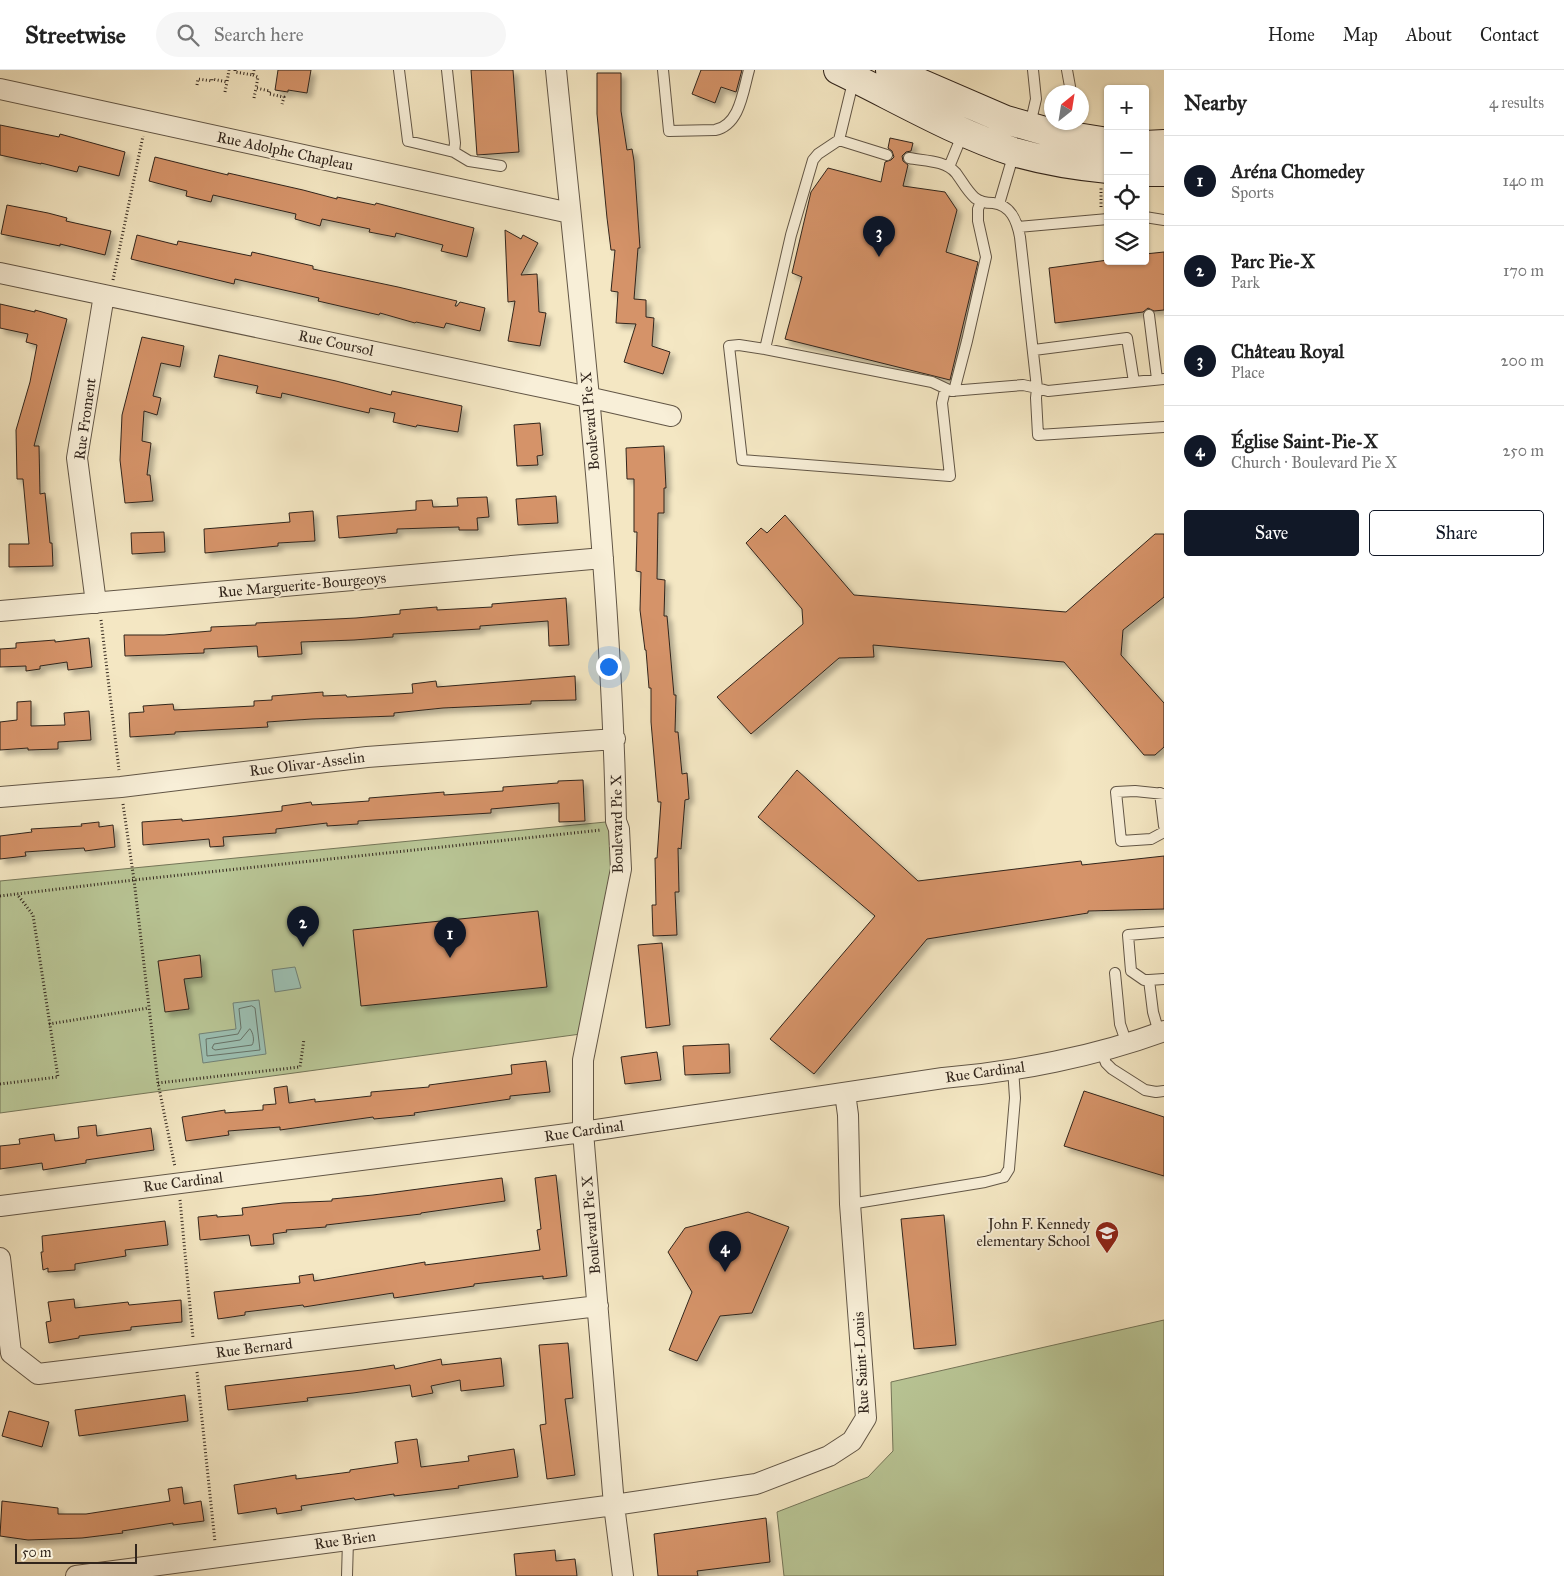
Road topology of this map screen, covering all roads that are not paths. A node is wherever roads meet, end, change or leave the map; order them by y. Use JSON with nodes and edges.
{"nodes":[{"id":1,"x":399,"y":70,"type":"edge"},
{"id":2,"x":448,"y":70,"type":"edge"},
{"id":3,"x":556,"y":70,"type":"edge"},
{"id":4,"x":663,"y":70,"type":"edge"},
{"id":5,"x":749,"y":70,"type":"edge"},
{"id":6,"x":890,"y":70,"type":"edge"},
{"id":7,"x":1033,"y":70,"type":"edge"},
{"id":8,"x":1067,"y":70,"type":"edge"},
{"id":9,"x":850,"y":72,"type":"edge"},
{"id":10,"x":1070,"y":85,"type":"edge"},
{"id":11,"x":0,"y":89,"type":"edge"},
{"id":12,"x":1029,"y":127,"type":"junction"},
{"id":13,"x":963,"y":132,"type":"junction"},
{"id":14,"x":839,"y":140,"type":"junction"},
{"id":15,"x":1104,"y":141,"type":"edge"},
{"id":16,"x":1164,"y":144,"type":"edge"},
{"id":17,"x":1149,"y":145,"type":"edge"},
{"id":18,"x":454,"y":152,"type":"junction"},
{"id":19,"x":1014,"y":152,"type":"junction"},
{"id":20,"x":887,"y":155,"type":"dead end"},
{"id":21,"x":909,"y":158,"type":"dead end"},
{"id":22,"x":501,"y":166,"type":"dead end"},
{"id":23,"x":948,"y":167,"type":"junction"},
{"id":24,"x":1104,"y":169,"type":"edge"},
{"id":25,"x":1149,"y":172,"type":"edge"},
{"id":26,"x":1164,"y":172,"type":"edge"},
{"id":27,"x":981,"y":201,"type":"junction"},
{"id":28,"x":999,"y":204,"type":"junction"},
{"id":29,"x":570,"y":212,"type":"junction"},
{"id":30,"x":1149,"y":218,"type":"edge"},
{"id":31,"x":1104,"y":220,"type":"edge"},
{"id":32,"x":1164,"y":220,"type":"edge"},
{"id":33,"x":1018,"y":227,"type":"junction"},
{"id":34,"x":0,"y":273,"type":"edge"},
{"id":35,"x":108,"y":289,"type":"junction"},
{"id":36,"x":1149,"y":314,"type":"dead end"},
{"id":37,"x":765,"y":349,"type":"junction"},
{"id":38,"x":1034,"y":350,"type":"junction"},
{"id":39,"x":1160,"y":379,"type":"edge"},
{"id":40,"x":1134,"y":382,"type":"junction"},
{"id":41,"x":1037,"y":388,"type":"junction"},
{"id":42,"x":950,"y":391,"type":"junction"},
{"id":43,"x":588,"y":397,"type":"junction"},
{"id":44,"x":671,"y":416,"type":"dead end"},
{"id":45,"x":1164,"y":427,"type":"edge"},
{"id":46,"x":603,"y":558,"type":"junction"},
{"id":47,"x":98,"y":609,"type":"junction"},
{"id":48,"x":0,"y":611,"type":"edge"},
{"id":49,"x":614,"y":739,"type":"junction"},
{"id":50,"x":1162,"y":793,"type":"edge"},
{"id":51,"x":0,"y":797,"type":"edge"},
{"id":52,"x":1164,"y":826,"type":"edge"},
{"id":53,"x":1164,"y":832,"type":"edge"},
{"id":54,"x":1164,"y":932,"type":"edge"},
{"id":55,"x":1115,"y":973,"type":"dead end"},
{"id":56,"x":1164,"y":979,"type":"edge"},
{"id":57,"x":1149,"y":980,"type":"junction"},
{"id":58,"x":1162,"y":1032,"type":"edge"},
{"id":59,"x":1127,"y":1044,"type":"junction"},
{"id":60,"x":1102,"y":1050,"type":"junction"},
{"id":61,"x":1013,"y":1068,"type":"junction"},
{"id":62,"x":1164,"y":1091,"type":"edge"},
{"id":63,"x":845,"y":1093,"type":"junction"},
{"id":64,"x":583,"y":1132,"type":"junction"},
{"id":65,"x":850,"y":1204,"type":"junction"},
{"id":66,"x":0,"y":1206,"type":"edge"},
{"id":67,"x":0,"y":1258,"type":"edge"},
{"id":68,"x":598,"y":1306,"type":"junction"},
{"id":69,"x":614,"y":1505,"type":"junction"},
{"id":70,"x":348,"y":1540,"type":"junction"},
{"id":71,"x":218,"y":1567,"type":"edge"},
{"id":72,"x":120,"y":1573,"type":"edge"},
{"id":73,"x":76,"y":1576,"type":"edge"},
{"id":74,"x":346,"y":1576,"type":"edge"},
{"id":75,"x":623,"y":1576,"type":"edge"}],
"edges":[{"from":1,"to":18,"type":"lane"},
{"from":2,"to":18,"type":"lane"},
{"from":3,"to":29,"type":"street","name":"Boulevard Pie X"},
{"from":4,"to":5,"type":"lane"},
{"from":6,"to":12,"type":"street"},
{"from":7,"to":12,"type":"lane"},
{"from":8,"to":10,"type":"lane"},
{"from":9,"to":13,"type":"street"},
{"from":9,"to":14,"type":"lane"},
{"from":11,"to":29,"type":"street","name":"Rue Adolphe Chapleau"},
{"from":12,"to":15,"type":"street"},
{"from":13,"to":19,"type":"street"},
{"from":13,"to":23,"type":"lane"},
{"from":14,"to":20,"type":"lane"},
{"from":14,"to":37,"type":"lane"},
{"from":16,"to":17,"type":"street"},
{"from":18,"to":22,"type":"lane"},
{"from":19,"to":24,"type":"street"},
{"from":19,"to":28,"type":"lane"},
{"from":21,"to":23,"type":"lane"},
{"from":23,"to":27,"type":"lane"},
{"from":25,"to":26,"type":"street"},
{"from":27,"to":28,"type":"lane"},
{"from":27,"to":42,"type":"lane"},
{"from":28,"to":33,"type":"lane"},
{"from":29,"to":43,"type":"street","name":"Boulevard Pie X"},
{"from":30,"to":32,"type":"lane"},
{"from":31,"to":33,"type":"lane"},
{"from":33,"to":38,"type":"lane"},
{"from":34,"to":35,"type":"street","name":"Rue Coursol"},
{"from":35,"to":43,"type":"street","name":"Rue Coursol"},
{"from":35,"to":47,"type":"street","name":"Rue Froment"},
{"from":36,"to":39,"type":"lane"},
{"from":37,"to":42,"type":"lane"},
{"from":37,"to":42,"type":"lane"},
{"from":38,"to":40,"type":"lane"},
{"from":38,"to":41,"type":"lane"},
{"from":39,"to":40,"type":"lane"},
{"from":40,"to":41,"type":"lane"},
{"from":41,"to":42,"type":"lane"},
{"from":41,"to":45,"type":"lane"},
{"from":43,"to":44,"type":"street","name":"Rue Coursol"},
{"from":43,"to":46,"type":"street","name":"Boulevard Pie X"},
{"from":46,"to":47,"type":"street","name":"Rue Marguerite-Bourgeoys"},
{"from":46,"to":49,"type":"street","name":"Boulevard Pie X"},
{"from":47,"to":48,"type":"street","name":"Rue Marguerite-Bourgeoys"},
{"from":49,"to":51,"type":"street","name":"Rue Olivar-Asselin"},
{"from":49,"to":64,"type":"street","name":"Boulevard Pie X"},
{"from":50,"to":52,"type":"lane"},
{"from":50,"to":53,"type":"lane"},
{"from":54,"to":57,"type":"lane"},
{"from":55,"to":59,"type":"lane"},
{"from":56,"to":57,"type":"lane"},
{"from":57,"to":58,"type":"lane"},
{"from":58,"to":59,"type":"street","name":"Rue Cardinal"},
{"from":59,"to":60,"type":"street","name":"Rue Cardinal"},
{"from":60,"to":61,"type":"street","name":"Rue Cardinal"},
{"from":60,"to":62,"type":"lane"},
{"from":61,"to":63,"type":"street","name":"Rue Cardinal"},
{"from":61,"to":65,"type":"lane"},
{"from":63,"to":64,"type":"street","name":"Rue Cardinal"},
{"from":63,"to":65,"type":"street","name":"Rue Saint-Louis"},
{"from":64,"to":66,"type":"street","name":"Rue Cardinal"},
{"from":64,"to":68,"type":"street","name":"Boulevard Pie X"},
{"from":65,"to":69,"type":"street","name":"Rue Saint-Louis"},
{"from":67,"to":68,"type":"street","name":"Rue Bernard"},
{"from":68,"to":69,"type":"street","name":"Boulevard Pie X"},
{"from":69,"to":70,"type":"street","name":"Rue Brien"},
{"from":69,"to":75,"type":"street","name":"Boulevard Pie X"},
{"from":70,"to":71,"type":"street","name":"Rue Brien"},
{"from":70,"to":74,"type":"lane"},
{"from":71,"to":72,"type":"street","name":"Rue Brien"},
{"from":72,"to":73,"type":"street","name":"Rue Brien"}]}
